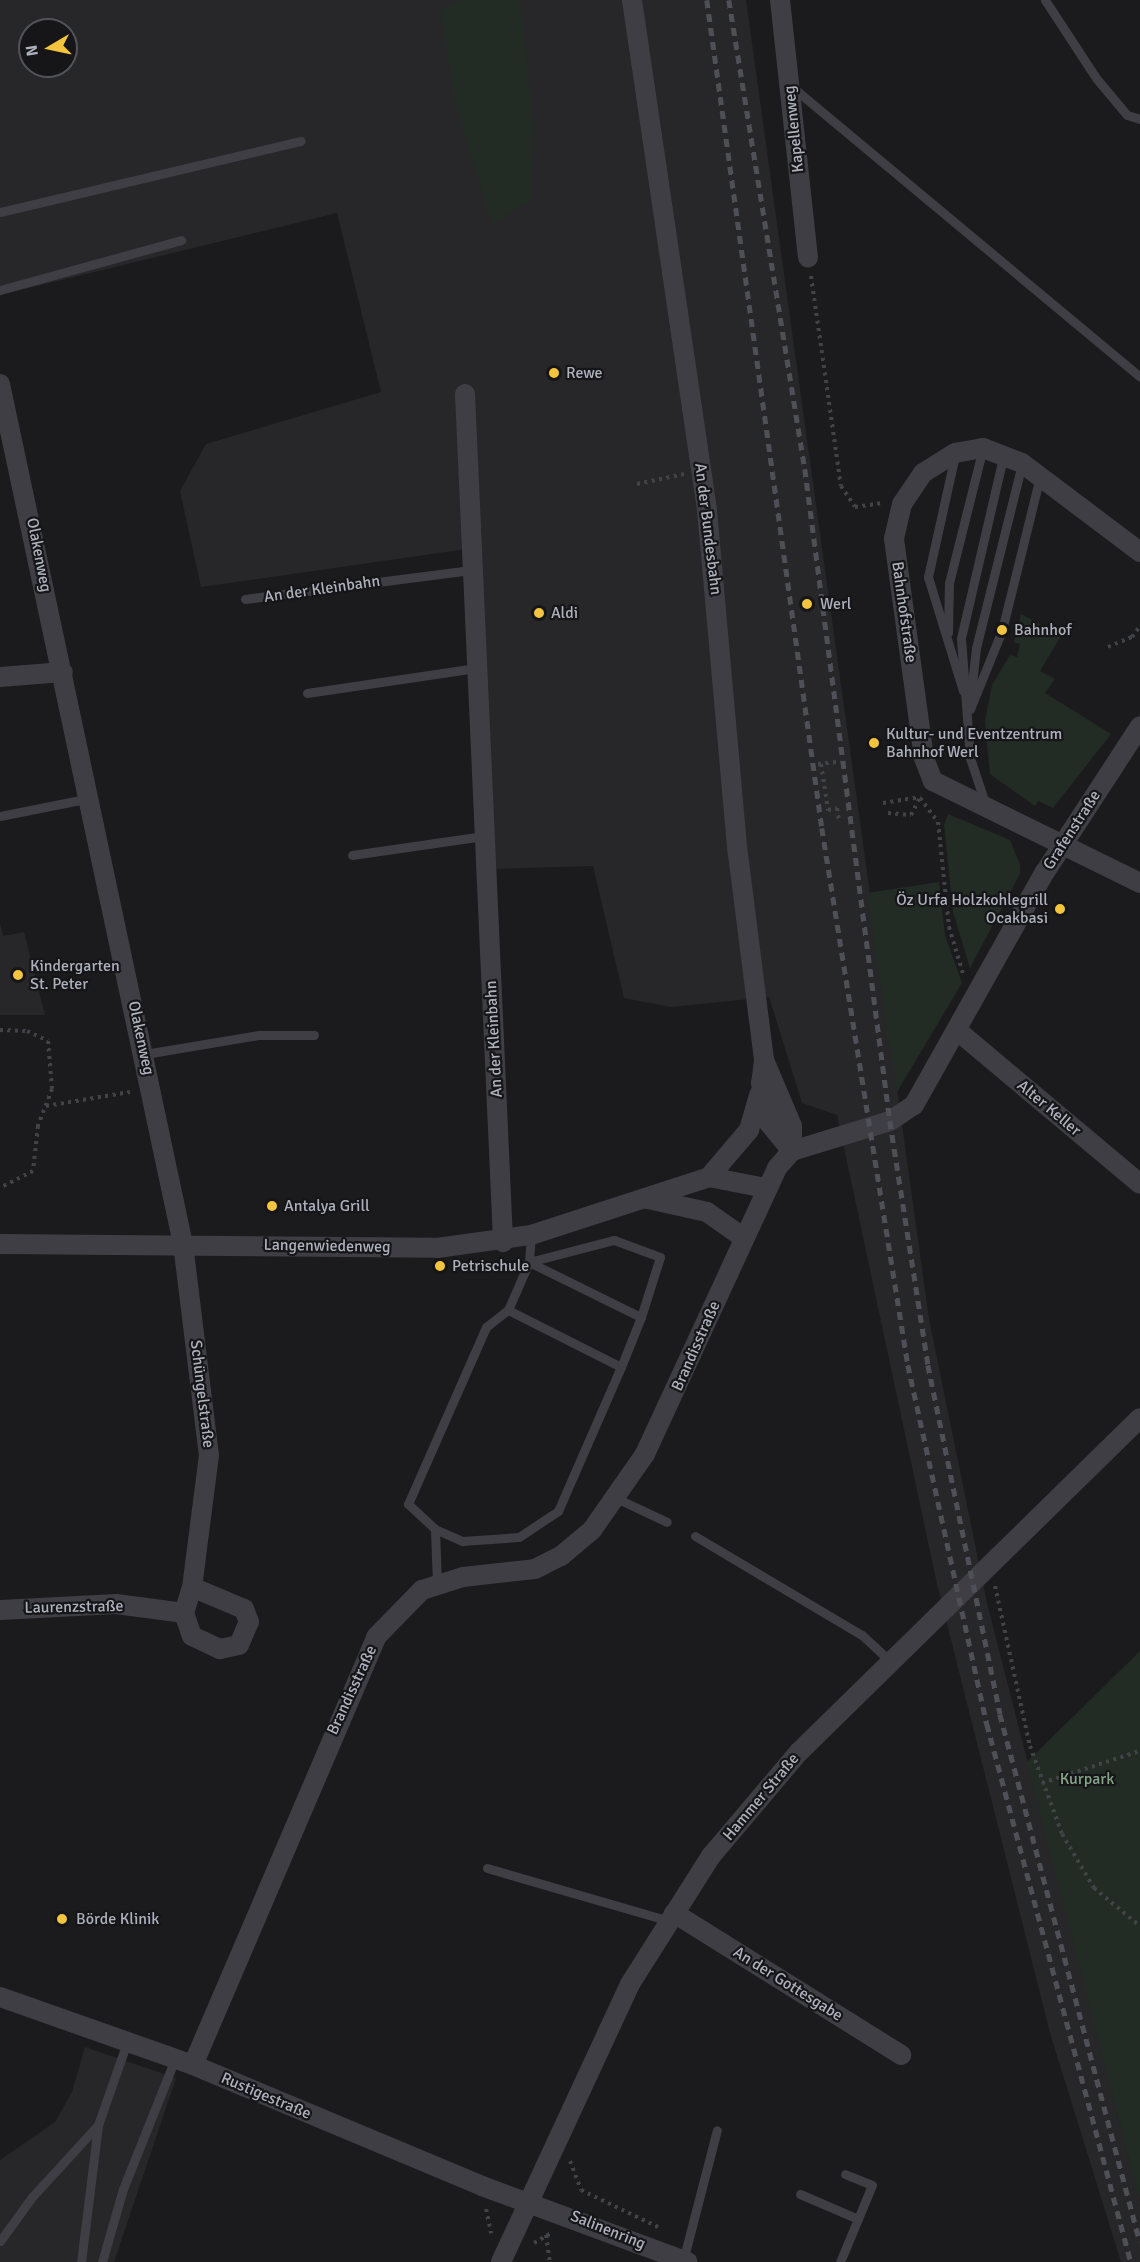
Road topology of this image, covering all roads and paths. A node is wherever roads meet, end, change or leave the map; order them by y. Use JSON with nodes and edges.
{"nodes":[{"id":1,"x":632,"y":0,"type":"edge"},
{"id":2,"x":780,"y":0,"type":"edge"},
{"id":3,"x":1045,"y":0,"type":"edge"},
{"id":4,"x":789,"y":84,"type":"junction"},
{"id":5,"x":1140,"y":119,"type":"edge"},
{"id":6,"x":301,"y":141,"type":"dead end"},
{"id":7,"x":0,"y":212,"type":"edge"},
{"id":8,"x":181,"y":240,"type":"dead end"},
{"id":9,"x":808,"y":258,"type":"joint"},
{"id":10,"x":0,"y":290,"type":"edge"},
{"id":11,"x":1140,"y":377,"type":"edge"},
{"id":12,"x":0,"y":384,"type":"edge"},
{"id":13,"x":465,"y":394,"type":"dead end"},
{"id":14,"x":4,"y":405,"type":"edge"},
{"id":15,"x":983,"y":448,"type":"junction"},
{"id":16,"x":1004,"y":452,"type":"junction"},
{"id":17,"x":955,"y":453,"type":"junction"},
{"id":18,"x":1022,"y":463,"type":"junction"},
{"id":19,"x":701,"y":471,"type":"junction"},
{"id":20,"x":1041,"y":477,"type":"junction"},
{"id":21,"x":637,"y":484,"type":"dead end"},
{"id":22,"x":886,"y":512,"type":"dead end"},
{"id":23,"x":1140,"y":552,"type":"edge"},
{"id":24,"x":471,"y":570,"type":"junction"},
{"id":25,"x":245,"y":599,"type":"dead end"},
{"id":26,"x":1140,"y":626,"type":"edge"},
{"id":27,"x":1108,"y":648,"type":"dead end"},
{"id":28,"x":950,"y":650,"type":"junction"},
{"id":29,"x":476,"y":668,"type":"junction"},
{"id":30,"x":63,"y":672,"type":"junction"},
{"id":31,"x":0,"y":677,"type":"edge"},
{"id":32,"x":307,"y":693,"type":"dead end"},
{"id":33,"x":969,"y":710,"type":"junction"},
{"id":34,"x":1140,"y":726,"type":"edge"},
{"id":35,"x":837,"y":762,"type":"dead end"},
{"id":36,"x":916,"y":789,"type":"dead end"},
{"id":37,"x":920,"y":797,"type":"junction"},
{"id":38,"x":90,"y":798,"type":"junction"},
{"id":39,"x":909,"y":799,"type":"dead end"},
{"id":40,"x":883,"y":803,"type":"dead end"},
{"id":41,"x":986,"y":805,"type":"junction"},
{"id":42,"x":888,"y":813,"type":"dead end"},
{"id":43,"x":0,"y":816,"type":"edge"},
{"id":44,"x":839,"y":820,"type":"dead end"},
{"id":45,"x":484,"y":836,"type":"junction"},
{"id":46,"x":1063,"y":842,"type":"junction"},
{"id":47,"x":352,"y":855,"type":"dead end"},
{"id":48,"x":1140,"y":883,"type":"edge"},
{"id":49,"x":982,"y":988,"type":"junction"},
{"id":50,"x":0,"y":1030,"type":"edge"},
{"id":51,"x":959,"y":1032,"type":"junction"},
{"id":52,"x":314,"y":1035,"type":"dead end"},
{"id":53,"x":145,"y":1054,"type":"junction"},
{"id":54,"x":764,"y":1060,"type":"junction"},
{"id":55,"x":761,"y":1083,"type":"junction"},
{"id":56,"x":152,"y":1087,"type":"junction"},
{"id":57,"x":46,"y":1106,"type":"junction"},
{"id":58,"x":792,"y":1151,"type":"junction"},
{"id":59,"x":709,"y":1177,"type":"junction"},
{"id":60,"x":1140,"y":1184,"type":"edge"},
{"id":61,"x":0,"y":1188,"type":"edge"},
{"id":62,"x":765,"y":1188,"type":"junction"},
{"id":63,"x":648,"y":1199,"type":"junction"},
{"id":64,"x":531,"y":1235,"type":"junction"},
{"id":65,"x":741,"y":1236,"type":"junction"},
{"id":66,"x":503,"y":1242,"type":"junction"},
{"id":67,"x":0,"y":1244,"type":"edge"},
{"id":68,"x":183,"y":1244,"type":"junction"},
{"id":69,"x":529,"y":1262,"type":"junction"},
{"id":70,"x":508,"y":1310,"type":"junction"},
{"id":71,"x":641,"y":1317,"type":"junction"},
{"id":72,"x":621,"y":1367,"type":"junction"},
{"id":73,"x":1140,"y":1418,"type":"edge"},
{"id":74,"x":616,"y":1498,"type":"junction"},
{"id":75,"x":667,"y":1522,"type":"dead end"},
{"id":76,"x":435,"y":1529,"type":"junction"},
{"id":77,"x":695,"y":1536,"type":"dead end"},
{"id":78,"x":437,"y":1584,"type":"junction"},
{"id":79,"x":192,"y":1587,"type":"junction"},
{"id":80,"x":996,"y":1593,"type":"dead end"},
{"id":81,"x":0,"y":1610,"type":"edge"},
{"id":82,"x":184,"y":1613,"type":"junction"},
{"id":83,"x":890,"y":1661,"type":"junction"},
{"id":84,"x":1140,"y":1751,"type":"edge"},
{"id":85,"x":1042,"y":1783,"type":"junction"},
{"id":86,"x":487,"y":1868,"type":"dead end"},
{"id":87,"x":672,"y":1917,"type":"junction"},
{"id":88,"x":1140,"y":1926,"type":"edge"},
{"id":89,"x":0,"y":1997,"type":"edge"},
{"id":90,"x":127,"y":2042,"type":"junction"},
{"id":91,"x":902,"y":2055,"type":"dead end"},
{"id":92,"x":184,"y":2062,"type":"junction"},
{"id":93,"x":98,"y":2125,"type":"junction"},
{"id":94,"x":717,"y":2130,"type":"dead end"},
{"id":95,"x":845,"y":2174,"type":"dead end"},
{"id":96,"x":800,"y":2194,"type":"dead end"},
{"id":97,"x":529,"y":2199,"type":"junction"},
{"id":98,"x":858,"y":2219,"type":"junction"},
{"id":99,"x":546,"y":2235,"type":"dead end"},
{"id":100,"x":0,"y":2241,"type":"edge"},
{"id":101,"x":684,"y":2261,"type":"edge"},
{"id":102,"x":81,"y":2262,"type":"edge"},
{"id":103,"x":102,"y":2262,"type":"edge"},
{"id":104,"x":501,"y":2262,"type":"edge"},
{"id":105,"x":550,"y":2262,"type":"edge"},
{"id":106,"x":840,"y":2262,"type":"edge"}],
"edges":[{"from":1,"to":19,"type":"street","name":"An der Bundesbahn"},
{"from":2,"to":4,"type":"street","name":"Kapellenweg"},
{"from":3,"to":5,"type":"lane"},
{"from":4,"to":9,"type":"street","name":"Kapellenweg"},
{"from":4,"to":11,"type":"lane"},
{"from":6,"to":7,"type":"lane"},
{"from":8,"to":10,"type":"lane"},
{"from":9,"to":22,"type":"path"},
{"from":12,"to":14,"type":"street","name":"Olakenweg"},
{"from":13,"to":24,"type":"street","name":"An der Kleinbahn"},
{"from":14,"to":30,"type":"street","name":"Olakenweg"},
{"from":15,"to":16,"type":"street","name":"Bahnhofstraße"},
{"from":15,"to":17,"type":"street","name":"Bahnhofstraße"},
{"from":15,"to":28,"type":"lane"},
{"from":16,"to":18,"type":"street","name":"Bahnhofstraße"},
{"from":16,"to":33,"type":"lane"},
{"from":17,"to":28,"type":"lane"},
{"from":17,"to":41,"type":"street","name":"Bahnhofstraße"},
{"from":18,"to":20,"type":"street","name":"Bahnhofstraße"},
{"from":18,"to":33,"type":"lane"},
{"from":19,"to":21,"type":"path"},
{"from":19,"to":54,"type":"street","name":"An der Bundesbahn"},
{"from":20,"to":23,"type":"street","name":"Bahnhofstraße"},
{"from":20,"to":33,"type":"lane"},
{"from":24,"to":25,"type":"lane","name":"An der Kleinbahn"},
{"from":24,"to":29,"type":"street","name":"An der Kleinbahn"},
{"from":26,"to":27,"type":"path"},
{"from":28,"to":33,"type":"lane"},
{"from":29,"to":32,"type":"lane"},
{"from":29,"to":45,"type":"street","name":"An der Kleinbahn"},
{"from":30,"to":31,"type":"street"},
{"from":30,"to":38,"type":"street","name":"Olakenweg"},
{"from":33,"to":41,"type":"lane"},
{"from":34,"to":46,"type":"street","name":"Grafenstraße"},
{"from":35,"to":44,"type":"path"},
{"from":36,"to":37,"type":"path"},
{"from":37,"to":42,"type":"path"},
{"from":37,"to":49,"type":"path"},
{"from":38,"to":43,"type":"lane"},
{"from":38,"to":53,"type":"street","name":"Olakenweg"},
{"from":39,"to":40,"type":"path"},
{"from":41,"to":46,"type":"street","name":"Bahnhofstraße"},
{"from":45,"to":47,"type":"lane"},
{"from":45,"to":66,"type":"street","name":"An der Kleinbahn"},
{"from":46,"to":48,"type":"street","name":"Bahnhofstraße"},
{"from":46,"to":49,"type":"street","name":"Grafenstraße"},
{"from":49,"to":51,"type":"street","name":"Grafenstraße"},
{"from":50,"to":57,"type":"path"},
{"from":51,"to":58,"type":"street"},
{"from":51,"to":60,"type":"street","name":"Alter Keller"},
{"from":52,"to":53,"type":"lane"},
{"from":53,"to":56,"type":"street","name":"Olakenweg"},
{"from":54,"to":55,"type":"street","name":"An der Bundesbahn"},
{"from":54,"to":58,"type":"street","name":"An der Bundesbahn"},
{"from":55,"to":58,"type":"street","name":"An der Bundesbahn"},
{"from":55,"to":59,"type":"street"},
{"from":56,"to":57,"type":"path"},
{"from":56,"to":68,"type":"street","name":"Olakenweg"},
{"from":57,"to":61,"type":"path"},
{"from":58,"to":62,"type":"street"},
{"from":59,"to":62,"type":"street","name":"Langenwiedenweg"},
{"from":59,"to":63,"type":"street","name":"Langenwiedenweg"},
{"from":62,"to":65,"type":"street","name":"Brandisstraße"},
{"from":63,"to":64,"type":"street","name":"Langenwiedenweg"},
{"from":63,"to":65,"type":"street","name":"Langenwiedenweg"},
{"from":64,"to":66,"type":"street","name":"Langenwiedenweg"},
{"from":64,"to":69,"type":"lane"},
{"from":65,"to":74,"type":"street","name":"Brandisstraße"},
{"from":66,"to":68,"type":"street","name":"Langenwiedenweg"},
{"from":67,"to":68,"type":"street","name":"Langenwiedenweg"},
{"from":68,"to":79,"type":"street","name":"Schüngelstraße"},
{"from":69,"to":70,"type":"lane"},
{"from":69,"to":71,"type":"lane"},
{"from":69,"to":71,"type":"lane"},
{"from":70,"to":72,"type":"lane"},
{"from":70,"to":76,"type":"lane"},
{"from":71,"to":72,"type":"lane"},
{"from":72,"to":76,"type":"lane"},
{"from":73,"to":83,"type":"street","name":"Hammer Straße"},
{"from":74,"to":75,"type":"lane"},
{"from":74,"to":78,"type":"street","name":"Brandisstraße"},
{"from":76,"to":78,"type":"lane"},
{"from":77,"to":83,"type":"lane"},
{"from":78,"to":92,"type":"street","name":"Brandisstraße"},
{"from":79,"to":82,"type":"street","name":"Schüngelstraße"},
{"from":79,"to":82,"type":"street"},
{"from":80,"to":85,"type":"path"},
{"from":81,"to":82,"type":"street","name":"Laurenzstraße"},
{"from":83,"to":87,"type":"street","name":"Hammer Straße"},
{"from":84,"to":85,"type":"path"},
{"from":85,"to":88,"type":"path"},
{"from":86,"to":87,"type":"lane"},
{"from":87,"to":91,"type":"street","name":"An der Gottesgabe"},
{"from":87,"to":97,"type":"street","name":"Hammer Straße"},
{"from":89,"to":90,"type":"street","name":"Rustigestraße"},
{"from":90,"to":92,"type":"street","name":"Rustigestraße"},
{"from":90,"to":93,"type":"lane"},
{"from":92,"to":97,"type":"street","name":"Rustigestraße"},
{"from":92,"to":103,"type":"lane"},
{"from":93,"to":100,"type":"lane"},
{"from":93,"to":102,"type":"lane"},
{"from":94,"to":101,"type":"lane"},
{"from":95,"to":98,"type":"lane"},
{"from":96,"to":98,"type":"lane"},
{"from":97,"to":101,"type":"street","name":"Salinenring"},
{"from":97,"to":104,"type":"street","name":"Hammer Straße"},
{"from":98,"to":106,"type":"lane"},
{"from":99,"to":105,"type":"path"}]}
